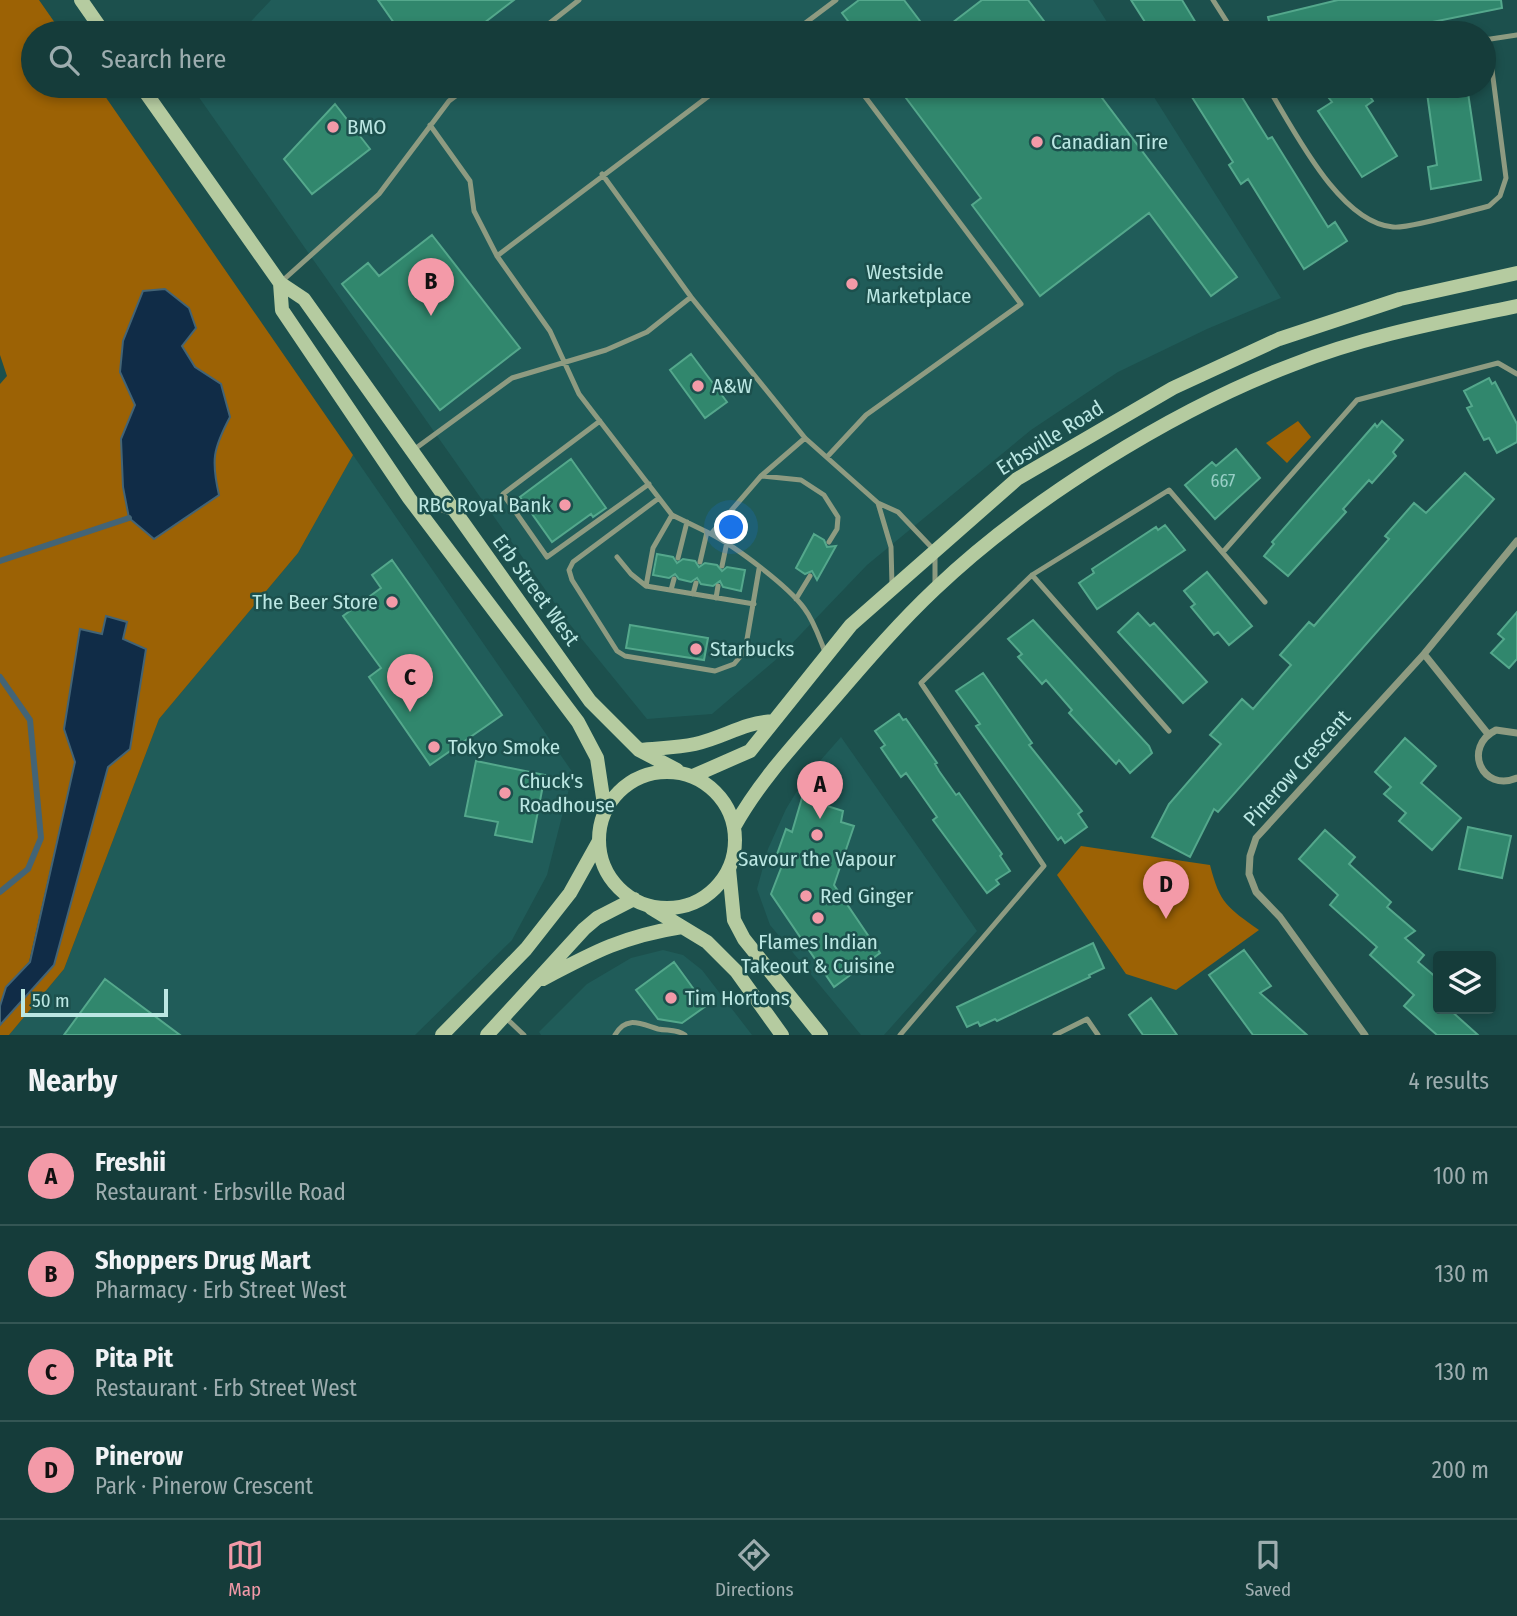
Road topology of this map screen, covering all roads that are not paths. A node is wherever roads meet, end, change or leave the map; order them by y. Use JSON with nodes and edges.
{"nodes":[{"id":1,"x":81,"y":0,"type":"edge"},
{"id":2,"x":579,"y":0,"type":"edge"},
{"id":3,"x":836,"y":0,"type":"edge"},
{"id":4,"x":1213,"y":0,"type":"edge"},
{"id":5,"x":96,"y":21,"type":"edge"},
{"id":6,"x":552,"y":21,"type":"edge"},
{"id":7,"x":808,"y":21,"type":"edge"},
{"id":8,"x":1226,"y":21,"type":"edge"},
{"id":9,"x":1517,"y":35,"type":"edge"},
{"id":10,"x":1496,"y":38,"type":"edge"},
{"id":11,"x":149,"y":98,"type":"edge"},
{"id":12,"x":453,"y":98,"type":"edge"},
{"id":13,"x":706,"y":98,"type":"edge"},
{"id":14,"x":866,"y":98,"type":"edge"},
{"id":15,"x":1275,"y":98,"type":"edge"},
{"id":16,"x":1494,"y":98,"type":"edge"},
{"id":17,"x":430,"y":125,"type":"junction"},
{"id":18,"x":602,"y":174,"type":"junction"},
{"id":19,"x":497,"y":256,"type":"junction"},
{"id":20,"x":1517,"y":272,"type":"edge"},
{"id":21,"x":280,"y":283,"type":"junction"},
{"id":22,"x":691,"y":297,"type":"junction"},
{"id":23,"x":1517,"y":306,"type":"edge"},
{"id":24,"x":566,"y":364,"type":"junction"},
{"id":25,"x":1517,"y":374,"type":"edge"},
{"id":26,"x":600,"y":421,"type":"junction"},
{"id":27,"x":805,"y":438,"type":"junction"},
{"id":28,"x":411,"y":452,"type":"junction"},
{"id":29,"x":827,"y":457,"type":"junction"},
{"id":30,"x":761,"y":476,"type":"junction"},
{"id":31,"x":649,"y":484,"type":"junction"},
{"id":32,"x":410,"y":498,"type":"junction"},
{"id":33,"x":659,"y":498,"type":"junction"},
{"id":34,"x":878,"y":503,"type":"junction"},
{"id":35,"x":456,"y":515,"type":"junction"},
{"id":36,"x":672,"y":515,"type":"junction"},
{"id":37,"x":687,"y":522,"type":"junction"},
{"id":38,"x":709,"y":533,"type":"junction"},
{"id":39,"x":1517,"y":541,"type":"edge"},
{"id":40,"x":727,"y":542,"type":"junction"},
{"id":41,"x":829,"y":542,"type":"dead end"},
{"id":42,"x":935,"y":551,"type":"junction"},
{"id":43,"x":1223,"y":552,"type":"junction"},
{"id":44,"x":617,"y":557,"type":"dead end"},
{"id":45,"x":678,"y":558,"type":"dead end"},
{"id":46,"x":700,"y":562,"type":"dead end"},
{"id":47,"x":722,"y":566,"type":"dead end"},
{"id":48,"x":759,"y":569,"type":"junction"},
{"id":49,"x":1032,"y":575,"type":"junction"},
{"id":50,"x":810,"y":576,"type":"dead end"},
{"id":51,"x":674,"y":579,"type":"dead end"},
{"id":52,"x":696,"y":583,"type":"dead end"},
{"id":53,"x":646,"y":586,"type":"junction"},
{"id":54,"x":718,"y":586,"type":"dead end"},
{"id":55,"x":892,"y":588,"type":"junction"},
{"id":56,"x":935,"y":588,"type":"junction"},
{"id":57,"x":671,"y":590,"type":"junction"},
{"id":58,"x":693,"y":594,"type":"junction"},
{"id":59,"x":716,"y":598,"type":"junction"},
{"id":60,"x":796,"y":599,"type":"junction"},
{"id":61,"x":1265,"y":602,"type":"dead end"},
{"id":62,"x":754,"y":604,"type":"junction"},
{"id":63,"x":1424,"y":654,"type":"junction"},
{"id":64,"x":827,"y":655,"type":"junction"},
{"id":65,"x":774,"y":721,"type":"junction"},
{"id":66,"x":1170,"y":731,"type":"dead end"},
{"id":67,"x":1517,"y":733,"type":"edge"},
{"id":68,"x":1488,"y":734,"type":"junction"},
{"id":69,"x":639,"y":750,"type":"junction"},
{"id":70,"x":677,"y":770,"type":"junction"},
{"id":71,"x":692,"y":776,"type":"junction"},
{"id":72,"x":1517,"y":778,"type":"edge"},
{"id":73,"x":605,"y":811,"type":"junction"},
{"id":74,"x":734,"y":827,"type":"junction"},
{"id":75,"x":599,"y":841,"type":"junction"},
{"id":76,"x":729,"y":869,"type":"junction"},
{"id":77,"x":641,"y":902,"type":"junction"},
{"id":78,"x":682,"y":927,"type":"junction"},
{"id":79,"x":530,"y":987,"type":"junction"},
{"id":80,"x":504,"y":1016,"type":"junction"},
{"id":81,"x":443,"y":1035,"type":"edge"},
{"id":82,"x":487,"y":1035,"type":"edge"},
{"id":83,"x":524,"y":1035,"type":"edge"},
{"id":84,"x":615,"y":1035,"type":"edge"},
{"id":85,"x":685,"y":1035,"type":"edge"},
{"id":86,"x":782,"y":1035,"type":"edge"},
{"id":87,"x":821,"y":1035,"type":"edge"},
{"id":88,"x":900,"y":1035,"type":"edge"},
{"id":89,"x":1055,"y":1035,"type":"edge"},
{"id":90,"x":1098,"y":1035,"type":"edge"},
{"id":91,"x":1365,"y":1035,"type":"edge"}],
"edges":[{"from":1,"to":5,"type":"main road"},
{"from":2,"to":6,"type":"lane"},
{"from":3,"to":7,"type":"lane"},
{"from":4,"to":8,"type":"lane"},
{"from":9,"to":10,"type":"lane"},
{"from":11,"to":21,"type":"main road","name":"Erb Street West"},
{"from":12,"to":17,"type":"lane"},
{"from":13,"to":18,"type":"lane"},
{"from":14,"to":29,"type":"lane"},
{"from":15,"to":16,"type":"lane"},
{"from":17,"to":19,"type":"lane"},
{"from":17,"to":21,"type":"lane"},
{"from":18,"to":19,"type":"lane"},
{"from":18,"to":22,"type":"lane"},
{"from":19,"to":24,"type":"lane"},
{"from":20,"to":42,"type":"main road","name":"Erbsville Road"},
{"from":21,"to":28,"type":"main road","name":"Erb Street West"},
{"from":21,"to":32,"type":"main road","name":"Erb Street West"},
{"from":22,"to":24,"type":"lane"},
{"from":22,"to":27,"type":"lane"},
{"from":23,"to":56,"type":"main road"},
{"from":24,"to":26,"type":"lane"},
{"from":24,"to":28,"type":"lane"},
{"from":25,"to":43,"type":"lane"},
{"from":26,"to":31,"type":"lane"},
{"from":26,"to":31,"type":"lane"},
{"from":27,"to":29,"type":"lane"},
{"from":27,"to":30,"type":"lane"},
{"from":28,"to":35,"type":"main road","name":"Erb Street West"},
{"from":29,"to":34,"type":"lane"},
{"from":30,"to":38,"type":"lane"},
{"from":30,"to":41,"type":"lane"},
{"from":31,"to":33,"type":"lane"},
{"from":32,"to":35,"type":"lane"},
{"from":32,"to":73,"type":"main road","name":"Erb Street West"},
{"from":33,"to":36,"type":"lane"},
{"from":33,"to":62,"type":"lane"},
{"from":34,"to":42,"type":"lane"},
{"from":34,"to":55,"type":"lane"},
{"from":35,"to":69,"type":"main road","name":"Erb Street West"},
{"from":36,"to":37,"type":"lane"},
{"from":36,"to":53,"type":"lane"},
{"from":37,"to":38,"type":"lane"},
{"from":37,"to":45,"type":"lane"},
{"from":38,"to":40,"type":"lane"},
{"from":38,"to":46,"type":"lane"},
{"from":39,"to":63,"type":"street","name":"Pinerow Crescent"},
{"from":40,"to":47,"type":"lane"},
{"from":40,"to":48,"type":"lane"},
{"from":42,"to":55,"type":"main road","name":"Erbsville Road"},
{"from":42,"to":56,"type":"lane"},
{"from":43,"to":49,"type":"lane"},
{"from":43,"to":61,"type":"lane"},
{"from":44,"to":53,"type":"lane"},
{"from":48,"to":60,"type":"lane"},
{"from":48,"to":62,"type":"lane"},
{"from":49,"to":66,"type":"lane"},
{"from":49,"to":88,"type":"lane"},
{"from":50,"to":60,"type":"lane"},
{"from":51,"to":57,"type":"lane"},
{"from":52,"to":58,"type":"lane"},
{"from":53,"to":57,"type":"lane"},
{"from":54,"to":59,"type":"lane"},
{"from":55,"to":64,"type":"main road","name":"Erbsville Road"},
{"from":56,"to":74,"type":"main road"},
{"from":57,"to":58,"type":"lane"},
{"from":58,"to":59,"type":"lane"},
{"from":59,"to":62,"type":"lane"},
{"from":60,"to":64,"type":"lane"},
{"from":63,"to":68,"type":"street"},
{"from":63,"to":91,"type":"street","name":"Pinerow Crescent"},
{"from":64,"to":65,"type":"main road","name":"Erbsville Road"},
{"from":65,"to":69,"type":"main road"},
{"from":65,"to":71,"type":"main road","name":"Erbsville Road"},
{"from":67,"to":68,"type":"street"},
{"from":68,"to":72,"type":"street"},
{"from":69,"to":70,"type":"main road","name":"Erb Street West"},
{"from":70,"to":71,"type":"main road"},
{"from":70,"to":73,"type":"main road"},
{"from":71,"to":74,"type":"main road"},
{"from":73,"to":75,"type":"main road"},
{"from":74,"to":76,"type":"main road"},
{"from":75,"to":77,"type":"main road"},
{"from":75,"to":81,"type":"main road"},
{"from":76,"to":77,"type":"main road"},
{"from":76,"to":87,"type":"main road"},
{"from":77,"to":78,"type":"main road"},
{"from":77,"to":79,"type":"main road"},
{"from":78,"to":79,"type":"main road"},
{"from":78,"to":86,"type":"main road"},
{"from":79,"to":80,"type":"main road"},
{"from":80,"to":82,"type":"main road"},
{"from":80,"to":83,"type":"lane"},
{"from":84,"to":85,"type":"lane"},
{"from":89,"to":90,"type":"lane"}]}
